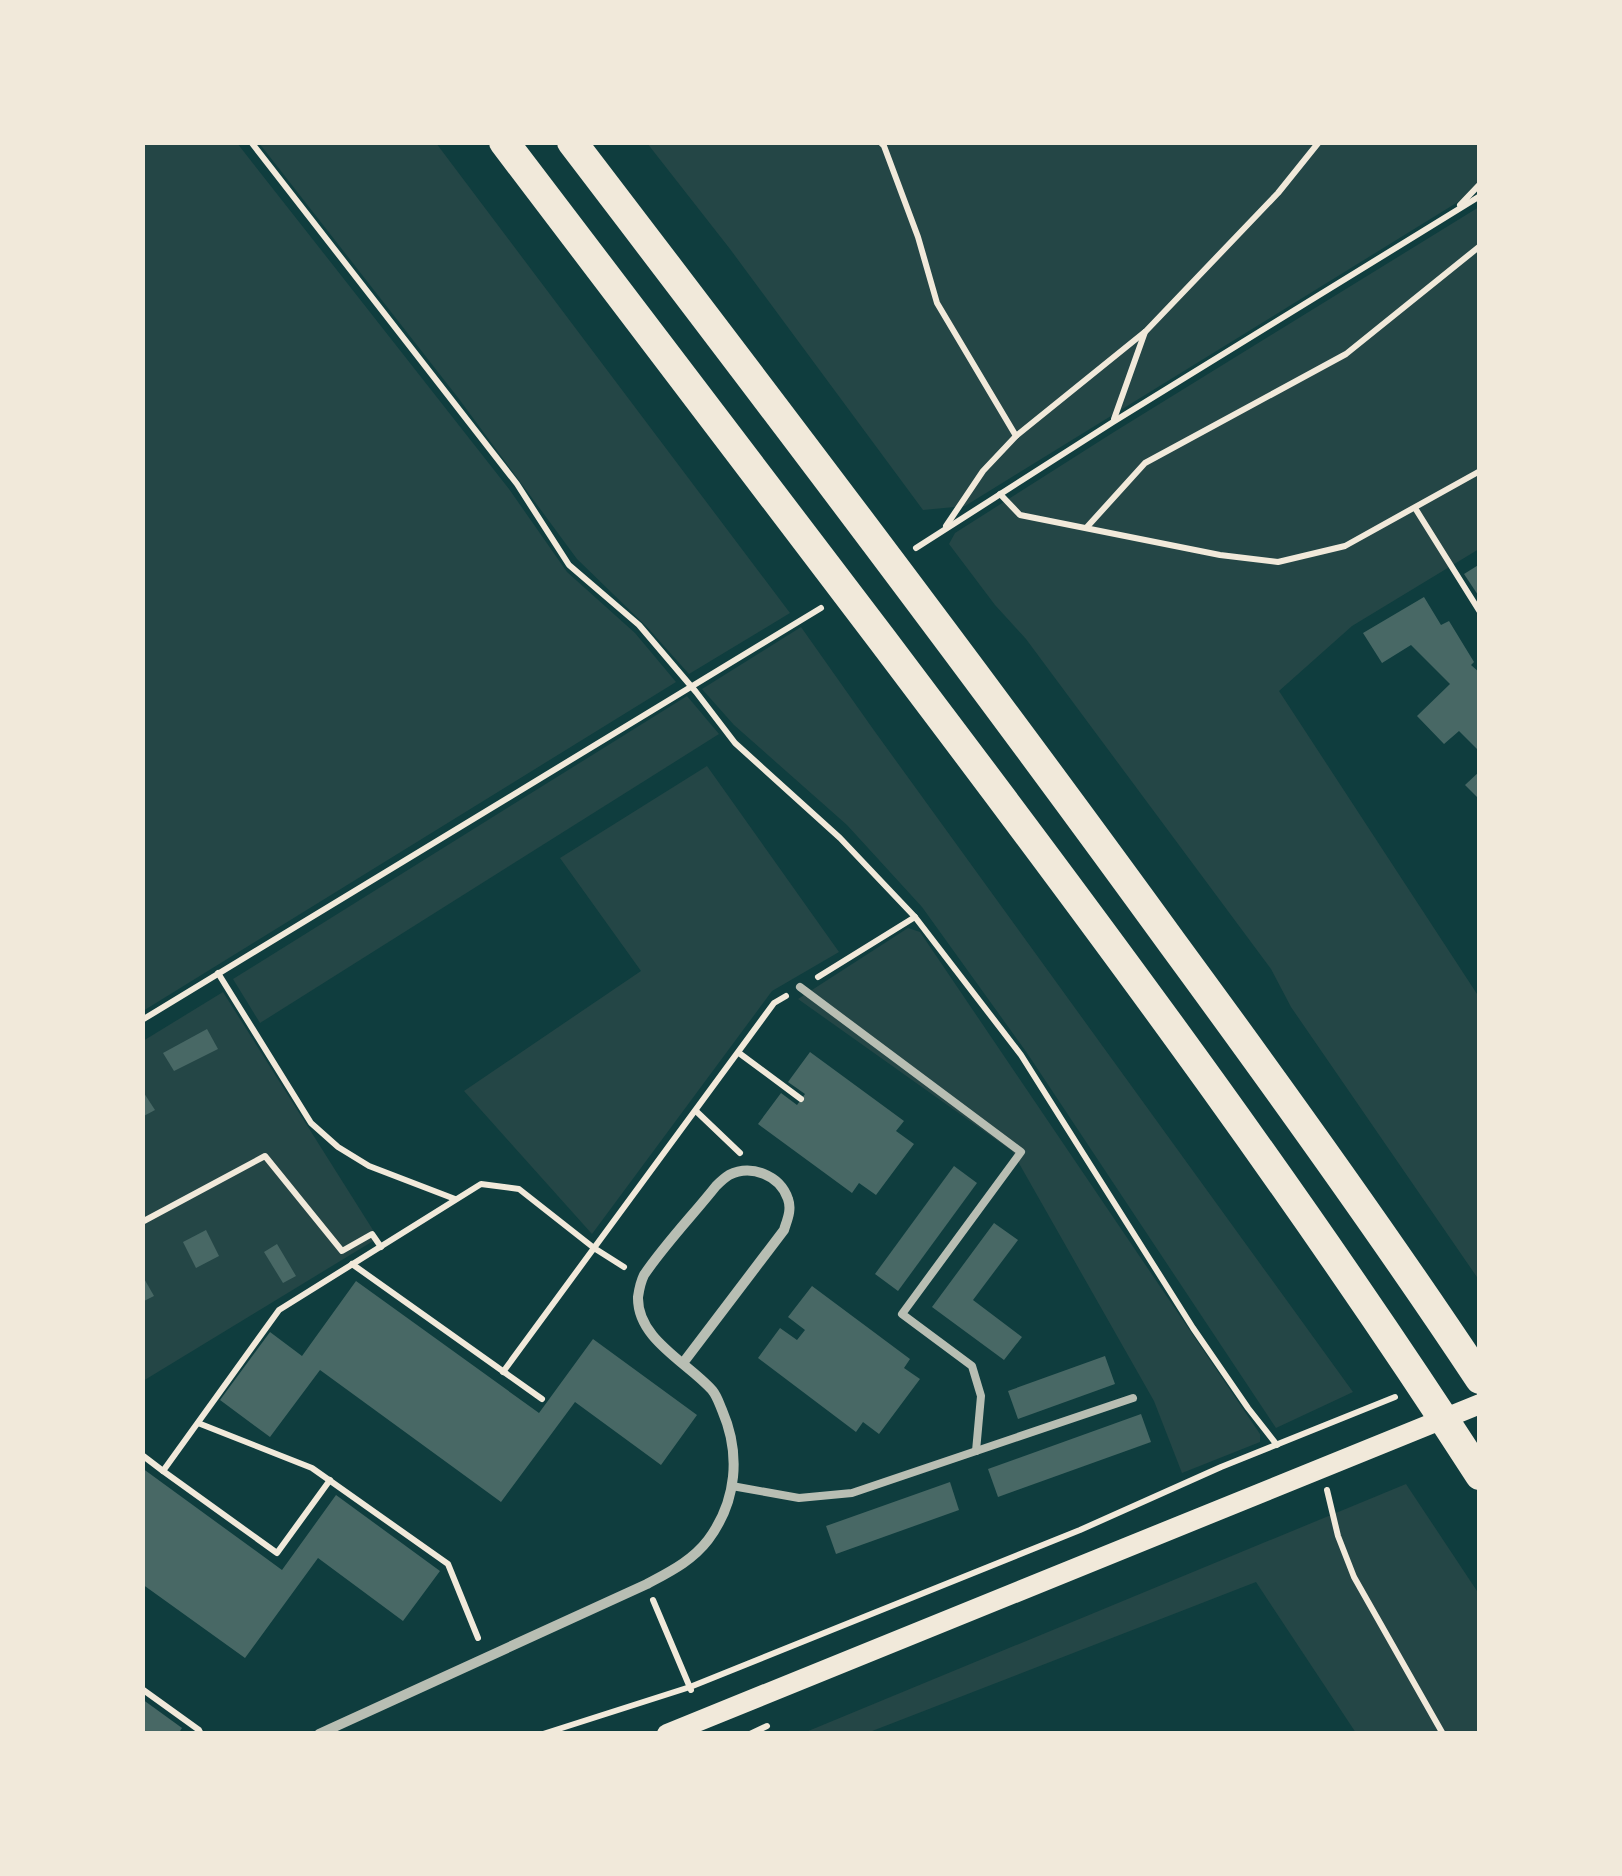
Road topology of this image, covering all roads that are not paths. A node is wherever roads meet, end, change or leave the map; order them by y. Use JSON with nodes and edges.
{"nodes":[{"id":1,"x":504,"y":142,"type":"edge"},
{"id":2,"x":572,"y":142,"type":"edge"},
{"id":3,"x":800,"y":987,"type":"road end"},
{"id":4,"x":684,"y":1363,"type":"junction"},
{"id":5,"x":1480,"y":1379,"type":"edge"},
{"id":6,"x":1133,"y":1398,"type":"dead end"},
{"id":7,"x":1480,"y":1404,"type":"edge"},
{"id":8,"x":976,"y":1451,"type":"junction"},
{"id":9,"x":1474,"y":1467,"type":"edge"},
{"id":10,"x":732,"y":1486,"type":"junction"},
{"id":11,"x":319,"y":1734,"type":"edge"},
{"id":12,"x":667,"y":1734,"type":"edge"}],
"edges":[{"from":1,"to":9,"type":"highway"},
{"from":2,"to":5,"type":"highway"},
{"from":3,"to":8,"type":"lane"},
{"from":4,"to":4,"type":"street"},
{"from":4,"to":10,"type":"street"},
{"from":6,"to":8,"type":"lane"},
{"from":7,"to":12,"type":"main road"},
{"from":8,"to":10,"type":"lane"},
{"from":10,"to":11,"type":"street"}]}
